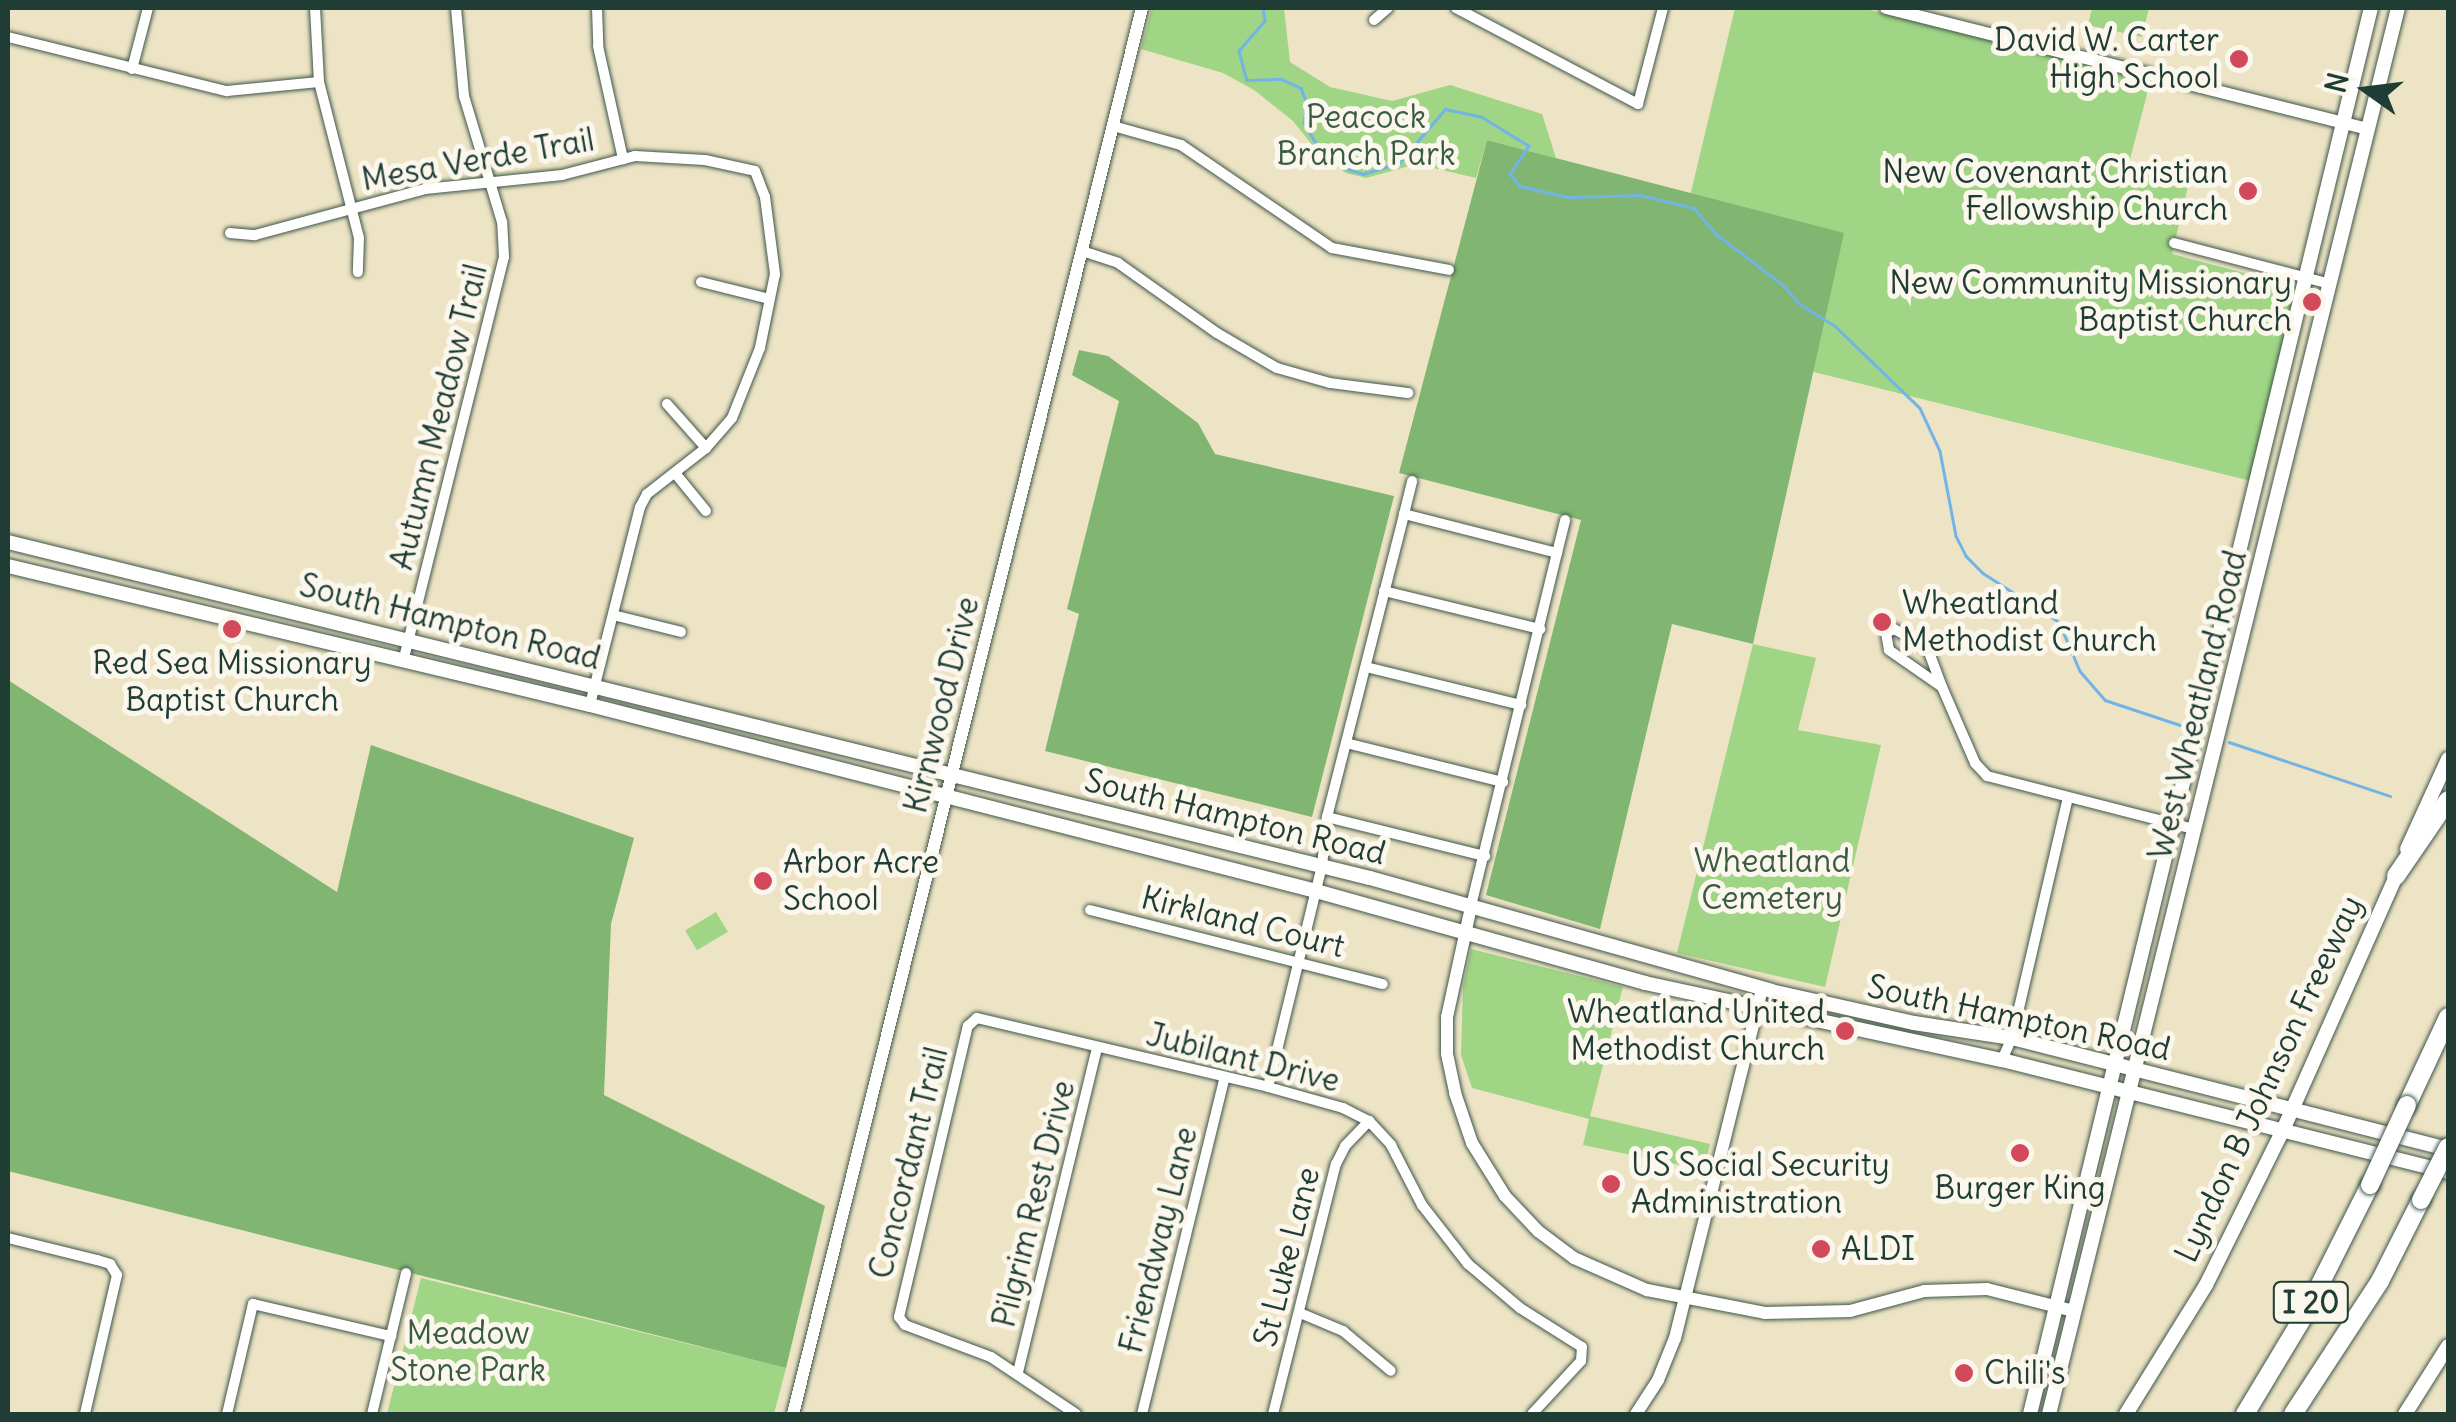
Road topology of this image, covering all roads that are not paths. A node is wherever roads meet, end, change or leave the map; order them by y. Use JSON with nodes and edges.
{"nodes":[{"id":1,"x":148,"y":8,"type":"edge"},
{"id":2,"x":316,"y":8,"type":"edge"},
{"id":3,"x":456,"y":8,"type":"edge"},
{"id":4,"x":597,"y":8,"type":"edge"},
{"id":5,"x":1142,"y":8,"type":"edge"},
{"id":6,"x":1388,"y":8,"type":"edge"},
{"id":7,"x":1456,"y":8,"type":"edge"},
{"id":8,"x":1663,"y":8,"type":"edge"},
{"id":9,"x":1886,"y":8,"type":"edge"},
{"id":10,"x":2371,"y":8,"type":"edge"},
{"id":11,"x":2398,"y":8,"type":"edge"},
{"id":12,"x":1374,"y":20,"type":"dead end"},
{"id":13,"x":8,"y":37,"type":"edge"},
{"id":14,"x":132,"y":69,"type":"junction"},
{"id":15,"x":319,"y":82,"type":"junction"},
{"id":16,"x":2342,"y":122,"type":"junction"},
{"id":17,"x":1112,"y":126,"type":"junction"},
{"id":18,"x":2368,"y":129,"type":"junction"},
{"id":19,"x":623,"y":159,"type":"junction"},
{"id":20,"x":487,"y":180,"type":"junction"},
{"id":21,"x":349,"y":208,"type":"junction"},
{"id":22,"x":230,"y":233,"type":"dead end"},
{"id":23,"x":2174,"y":243,"type":"dead end"},
{"id":24,"x":1082,"y":251,"type":"junction"},
{"id":25,"x":1449,"y":270,"type":"dead end"},
{"id":26,"x":358,"y":272,"type":"dead end"},
{"id":27,"x":2306,"y":278,"type":"junction"},
{"id":28,"x":701,"y":282,"type":"dead end"},
{"id":29,"x":2330,"y":284,"type":"junction"},
{"id":30,"x":770,"y":299,"type":"junction"},
{"id":31,"x":1408,"y":393,"type":"dead end"},
{"id":32,"x":667,"y":404,"type":"dead end"},
{"id":33,"x":706,"y":448,"type":"junction"},
{"id":34,"x":675,"y":473,"type":"junction"},
{"id":35,"x":1412,"y":480,"type":"dead end"},
{"id":36,"x":706,"y":511,"type":"dead end"},
{"id":37,"x":1404,"y":514,"type":"junction"},
{"id":38,"x":1565,"y":520,"type":"dead end"},
{"id":39,"x":8,"y":542,"type":"edge"},
{"id":40,"x":1557,"y":552,"type":"junction"},
{"id":41,"x":58,"y":554,"type":"junction"},
{"id":42,"x":8,"y":566,"type":"edge"},
{"id":43,"x":2236,"y":568,"type":"junction"},
{"id":44,"x":2259,"y":574,"type":"junction"},
{"id":45,"x":52,"y":577,"type":"junction"},
{"id":46,"x":159,"y":578,"type":"junction"},
{"id":47,"x":1384,"y":592,"type":"junction"},
{"id":48,"x":153,"y":602,"type":"junction"},
{"id":49,"x":613,"y":614,"type":"junction"},
{"id":50,"x":1540,"y":629,"type":"junction"},
{"id":51,"x":681,"y":632,"type":"dead end"},
{"id":52,"x":410,"y":638,"type":"junction"},
{"id":53,"x":403,"y":662,"type":"junction"},
{"id":54,"x":1366,"y":667,"type":"junction"},
{"id":55,"x":595,"y":687,"type":"junction"},
{"id":56,"x":1942,"y":687,"type":"junction"},
{"id":57,"x":1522,"y":705,"type":"junction"},
{"id":58,"x":590,"y":706,"type":"junction"},
{"id":59,"x":1346,"y":743,"type":"junction"},
{"id":60,"x":2448,"y":758,"type":"edge"},
{"id":61,"x":953,"y":775,"type":"junction"},
{"id":62,"x":1503,"y":782,"type":"junction"},
{"id":63,"x":2068,"y":798,"type":"junction"},
{"id":64,"x":947,"y":800,"type":"junction"},
{"id":65,"x":2448,"y":800,"type":"edge"},
{"id":66,"x":1327,"y":817,"type":"junction"},
{"id":67,"x":2171,"y":825,"type":"junction"},
{"id":68,"x":2194,"y":829,"type":"junction"},
{"id":69,"x":1484,"y":856,"type":"junction"},
{"id":70,"x":1322,"y":866,"type":"junction"},
{"id":71,"x":2396,"y":876,"type":"junction"},
{"id":72,"x":1316,"y":891,"type":"junction"},
{"id":73,"x":1471,"y":907,"type":"junction"},
{"id":74,"x":1090,"y":910,"type":"dead end"},
{"id":75,"x":1464,"y":931,"type":"junction"},
{"id":76,"x":1651,"y":960,"type":"junction"},
{"id":77,"x":1300,"y":961,"type":"junction"},
{"id":78,"x":1645,"y":983,"type":"junction"},
{"id":79,"x":1383,"y":984,"type":"dead end"},
{"id":80,"x":1762,"y":989,"type":"junction"},
{"id":81,"x":1757,"y":1009,"type":"junction"},
{"id":82,"x":2448,"y":1017,"type":"edge"},
{"id":83,"x":971,"y":1021,"type":"joint"},
{"id":84,"x":2012,"y":1038,"type":"junction"},
{"id":85,"x":1097,"y":1047,"type":"junction"},
{"id":86,"x":2002,"y":1060,"type":"junction"},
{"id":87,"x":2115,"y":1063,"type":"junction"},
{"id":88,"x":2136,"y":1068,"type":"junction"},
{"id":89,"x":1225,"y":1077,"type":"junction"},
{"id":90,"x":2109,"y":1086,"type":"junction"},
{"id":91,"x":1268,"y":1087,"type":"junction"},
{"id":92,"x":2130,"y":1090,"type":"junction"},
{"id":93,"x":2292,"y":1109,"type":"junction"},
{"id":94,"x":1369,"y":1122,"type":"junction"},
{"id":95,"x":2284,"y":1130,"type":"junction"},
{"id":96,"x":2448,"y":1148,"type":"edge"},
{"id":97,"x":2448,"y":1172,"type":"edge"},
{"id":98,"x":8,"y":1238,"type":"edge"},
{"id":99,"x":406,"y":1272,"type":"dead end"},
{"id":100,"x":1686,"y":1299,"type":"junction"},
{"id":101,"x":2054,"y":1307,"type":"junction"},
{"id":102,"x":2074,"y":1312,"type":"junction"},
{"id":103,"x":1300,"y":1313,"type":"junction"},
{"id":104,"x":391,"y":1336,"type":"junction"},
{"id":105,"x":2448,"y":1346,"type":"edge"},
{"id":106,"x":1391,"y":1370,"type":"dead end"},
{"id":107,"x":1018,"y":1372,"type":"junction"},
{"id":108,"x":85,"y":1414,"type":"edge"},
{"id":109,"x":227,"y":1414,"type":"edge"},
{"id":110,"x":372,"y":1414,"type":"edge"},
{"id":111,"x":793,"y":1414,"type":"edge"},
{"id":112,"x":1076,"y":1414,"type":"edge"},
{"id":113,"x":1142,"y":1414,"type":"edge"},
{"id":114,"x":1273,"y":1414,"type":"edge"},
{"id":115,"x":1532,"y":1414,"type":"edge"},
{"id":116,"x":1636,"y":1414,"type":"edge"},
{"id":117,"x":2030,"y":1414,"type":"edge"},
{"id":118,"x":2049,"y":1414,"type":"edge"},
{"id":119,"x":2126,"y":1414,"type":"edge"},
{"id":120,"x":2246,"y":1414,"type":"edge"},
{"id":121,"x":2293,"y":1414,"type":"edge"},
{"id":122,"x":2405,"y":1414,"type":"edge"}],
"edges":[{"from":1,"to":14,"type":"street"},
{"from":2,"to":15,"type":"street"},
{"from":3,"to":20,"type":"street","name":"Autumn Meadow Trail"},
{"from":4,"to":19,"type":"street"},
{"from":5,"to":17,"type":"street","name":"Kirnwood Drive"},
{"from":6,"to":12,"type":"street"},
{"from":7,"to":8,"type":"street"},
{"from":9,"to":16,"type":"street"},
{"from":10,"to":16,"type":"main road","name":"West Wheatland Road"},
{"from":11,"to":18,"type":"main road","name":"West Wheatland Road"},
{"from":13,"to":14,"type":"street"},
{"from":14,"to":15,"type":"street"},
{"from":15,"to":21,"type":"street"},
{"from":16,"to":18,"type":"street"},
{"from":16,"to":27,"type":"main road","name":"West Wheatland Road"},
{"from":17,"to":24,"type":"street","name":"Kirnwood Drive"},
{"from":17,"to":25,"type":"street"},
{"from":18,"to":29,"type":"main road","name":"West Wheatland Road"},
{"from":19,"to":20,"type":"street","name":"Mesa Verde Trail"},
{"from":19,"to":30,"type":"street","name":"Mesa Verde Trail"},
{"from":20,"to":21,"type":"street","name":"Mesa Verde Trail"},
{"from":20,"to":52,"type":"street","name":"Autumn Meadow Trail"},
{"from":21,"to":22,"type":"street","name":"Mesa Verde Trail"},
{"from":21,"to":26,"type":"street"},
{"from":23,"to":27,"type":"street"},
{"from":24,"to":31,"type":"street"},
{"from":24,"to":61,"type":"street","name":"Kirnwood Drive"},
{"from":27,"to":29,"type":"street"},
{"from":27,"to":43,"type":"main road","name":"West Wheatland Road"},
{"from":28,"to":30,"type":"street"},
{"from":29,"to":44,"type":"main road","name":"West Wheatland Road"},
{"from":30,"to":33,"type":"street"},
{"from":32,"to":33,"type":"street"},
{"from":33,"to":34,"type":"street"},
{"from":34,"to":36,"type":"street"},
{"from":34,"to":49,"type":"street"},
{"from":35,"to":37,"type":"street"},
{"from":37,"to":40,"type":"street"},
{"from":37,"to":47,"type":"street"},
{"from":38,"to":40,"type":"street"},
{"from":39,"to":41,"type":"main road","name":"South Hampton Road"},
{"from":40,"to":50,"type":"street"},
{"from":41,"to":45,"type":"main road"},
{"from":41,"to":46,"type":"main road","name":"South Hampton Road"},
{"from":42,"to":45,"type":"main road","name":"South Hampton Road"},
{"from":43,"to":44,"type":"main road"},
{"from":43,"to":67,"type":"main road","name":"West Wheatland Road"},
{"from":44,"to":68,"type":"main road","name":"West Wheatland Road"},
{"from":45,"to":48,"type":"main road","name":"South Hampton Road"},
{"from":46,"to":48,"type":"main road"},
{"from":46,"to":52,"type":"main road","name":"South Hampton Road"},
{"from":47,"to":50,"type":"street"},
{"from":47,"to":54,"type":"street"},
{"from":48,"to":53,"type":"main road","name":"South Hampton Road"},
{"from":49,"to":51,"type":"street"},
{"from":49,"to":55,"type":"street"},
{"from":50,"to":57,"type":"street"},
{"from":52,"to":53,"type":"street","name":"Autumn Meadow Trail"},
{"from":52,"to":55,"type":"main road","name":"South Hampton Road"},
{"from":53,"to":58,"type":"main road","name":"South Hampton Road"},
{"from":54,"to":57,"type":"street"},
{"from":54,"to":59,"type":"street"},
{"from":55,"to":58,"type":"street"},
{"from":55,"to":61,"type":"main road","name":"South Hampton Road"},
{"from":56,"to":56,"type":"street"},
{"from":56,"to":63,"type":"street"},
{"from":57,"to":62,"type":"street"},
{"from":58,"to":64,"type":"main road","name":"South Hampton Road"},
{"from":59,"to":62,"type":"street"},
{"from":59,"to":66,"type":"street"},
{"from":60,"to":71,"type":"main road","name":"Lyndon B Johnson Freeway"},
{"from":61,"to":64,"type":"street","name":"Kirnwood Drive"},
{"from":61,"to":70,"type":"main road","name":"South Hampton Road"},
{"from":62,"to":69,"type":"street"},
{"from":63,"to":67,"type":"street"},
{"from":63,"to":84,"type":"street"},
{"from":64,"to":72,"type":"main road","name":"South Hampton Road"},
{"from":64,"to":111,"type":"street","name":"Kirnwood Drive"},
{"from":65,"to":71,"type":"highway"},
{"from":66,"to":69,"type":"street"},
{"from":66,"to":70,"type":"street"},
{"from":67,"to":68,"type":"street"},
{"from":67,"to":87,"type":"main road","name":"West Wheatland Road"},
{"from":68,"to":88,"type":"main road","name":"West Wheatland Road"},
{"from":69,"to":73,"type":"street"},
{"from":70,"to":72,"type":"street"},
{"from":70,"to":73,"type":"main road","name":"South Hampton Road"},
{"from":71,"to":93,"type":"main road","name":"Lyndon B Johnson Freeway"},
{"from":72,"to":75,"type":"main road","name":"South Hampton Road"},
{"from":72,"to":77,"type":"street"},
{"from":73,"to":75,"type":"street"},
{"from":73,"to":76,"type":"main road","name":"South Hampton Road"},
{"from":74,"to":77,"type":"street","name":"Kirkland Court"},
{"from":75,"to":78,"type":"main road","name":"South Hampton Road"},
{"from":75,"to":100,"type":"street"},
{"from":76,"to":78,"type":"main road"},
{"from":76,"to":80,"type":"main road","name":"South Hampton Road"},
{"from":77,"to":79,"type":"street","name":"Kirkland Court"},
{"from":77,"to":91,"type":"street"},
{"from":78,"to":81,"type":"main road","name":"South Hampton Road"},
{"from":80,"to":81,"type":"street"},
{"from":80,"to":84,"type":"main road","name":"South Hampton Road"},
{"from":81,"to":86,"type":"main road","name":"South Hampton Road"},
{"from":81,"to":100,"type":"street"},
{"from":82,"to":120,"type":"highway","number":"I 20","bridge":true},
{"from":83,"to":85,"type":"street","name":"Jubilant Drive"},
{"from":83,"to":107,"type":"street","name":"Concordant Trail"},
{"from":84,"to":86,"type":"street"},
{"from":84,"to":87,"type":"main road","name":"South Hampton Road"},
{"from":85,"to":89,"type":"street","name":"Jubilant Drive"},
{"from":85,"to":107,"type":"street","name":"Pilgrim Rest Drive"},
{"from":86,"to":90,"type":"main road","name":"South Hampton Road"},
{"from":87,"to":88,"type":"main road","name":"South Hampton Road"},
{"from":87,"to":90,"type":"main road","name":"West Wheatland Road"},
{"from":88,"to":92,"type":"main road","name":"West Wheatland Road"},
{"from":88,"to":93,"type":"main road","name":"South Hampton Road"},
{"from":89,"to":91,"type":"street","name":"Jubilant Drive"},
{"from":89,"to":113,"type":"street","name":"Friendway Lane"},
{"from":90,"to":92,"type":"main road","name":"South Hampton Road"},
{"from":90,"to":101,"type":"main road","name":"West Wheatland Road"},
{"from":91,"to":94,"type":"street","name":"Jubilant Drive"},
{"from":92,"to":95,"type":"main road","name":"South Hampton Road"},
{"from":92,"to":102,"type":"main road","name":"West Wheatland Road"},
{"from":93,"to":95,"type":"main road","name":"Lyndon B Johnson Freeway"},
{"from":93,"to":96,"type":"main road","name":"South Hampton Road"},
{"from":94,"to":103,"type":"street","name":"St Luke Lane"},
{"from":94,"to":115,"type":"street","name":"Jubilant Drive"},
{"from":95,"to":97,"type":"main road","name":"South Hampton Road"},
{"from":95,"to":119,"type":"main road","name":"Lyndon B Johnson Freeway"},
{"from":96,"to":121,"type":"highway","number":"I 20","bridge":true},
{"from":98,"to":108,"type":"street"},
{"from":99,"to":104,"type":"street"},
{"from":100,"to":101,"type":"street"},
{"from":100,"to":116,"type":"street"},
{"from":101,"to":102,"type":"street"},
{"from":101,"to":117,"type":"main road","name":"West Wheatland Road"},
{"from":102,"to":118,"type":"main road","name":"West Wheatland Road"},
{"from":103,"to":106,"type":"street"},
{"from":103,"to":114,"type":"street","name":"St Luke Lane"},
{"from":104,"to":109,"type":"street"},
{"from":104,"to":110,"type":"street"},
{"from":105,"to":122,"type":"main road"},
{"from":107,"to":112,"type":"street"}]}
